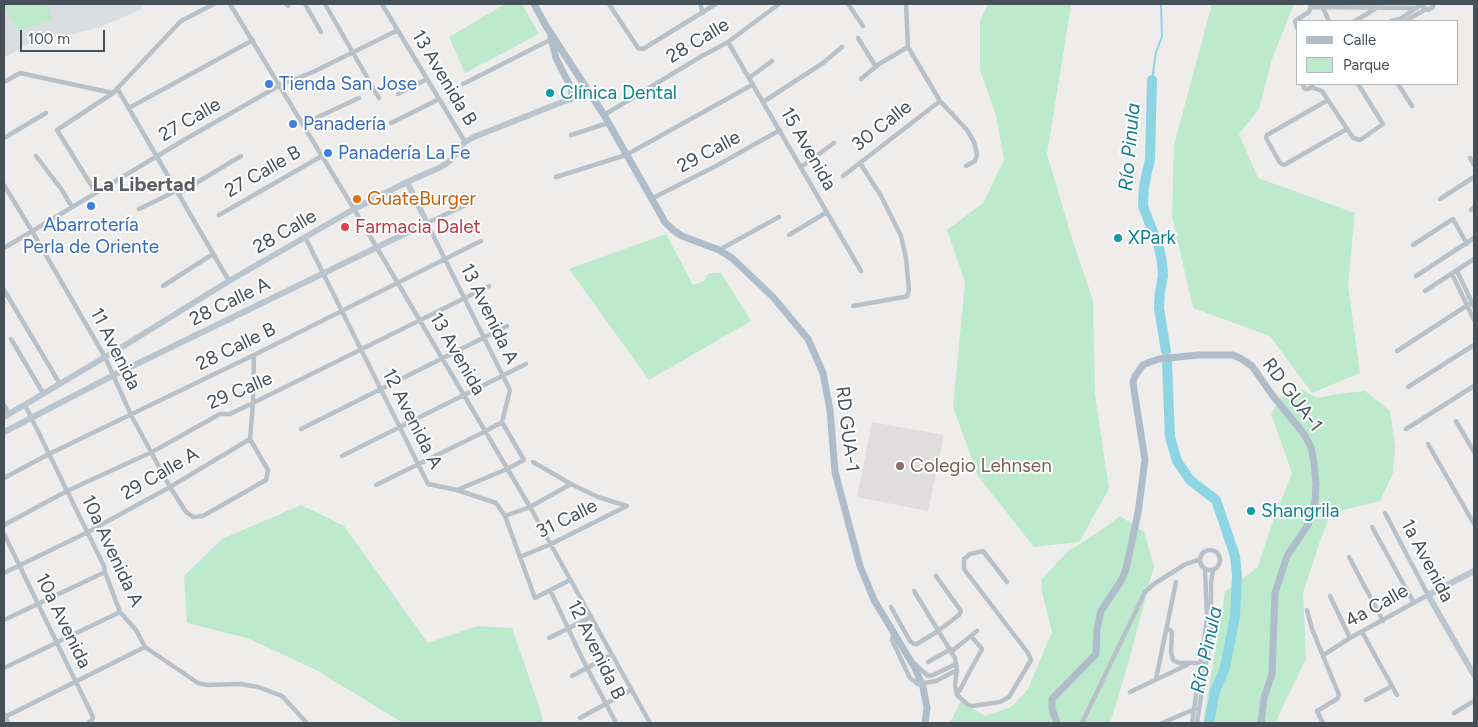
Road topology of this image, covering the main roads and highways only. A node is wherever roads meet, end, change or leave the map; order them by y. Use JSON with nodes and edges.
{"nodes":[{"id":1,"x":534,"y":4,"type":"edge"},
{"id":2,"x":547,"y":28,"type":"junction"},
{"id":3,"x":588,"y":90,"type":"junction"},
{"id":4,"x":570,"y":99,"type":"junction"},
{"id":5,"x":407,"y":182,"type":"junction"},
{"id":6,"x":427,"y":223,"type":"joint"},
{"id":7,"x":6,"y":415,"type":"edge"},
{"id":8,"x":4,"y":432,"type":"edge"},
{"id":9,"x":1474,"y":571,"type":"edge"},
{"id":10,"x":1428,"y":595,"type":"joint"},
{"id":11,"x":1474,"y":675,"type":"edge"},
{"id":12,"x":925,"y":723,"type":"edge"},
{"id":13,"x":1057,"y":723,"type":"edge"},
{"id":14,"x":1261,"y":723,"type":"edge"}],
"edges":[{"from":1,"to":2,"type":"main road"},
{"from":2,"to":3,"type":"main road","name":"RD GUA-1"},
{"from":2,"to":4,"type":"main road"},
{"from":3,"to":4,"type":"main road","name":"28 Calle"},
{"from":3,"to":12,"type":"main road","name":"RD GUA-1"},
{"from":4,"to":5,"type":"main road","name":"28 Calle"},
{"from":5,"to":6,"type":"main road","name":"13 Avenida A"},
{"from":5,"to":7,"type":"main road","name":"28 Calle"},
{"from":6,"to":8,"type":"main road","name":"28 Calle A"},
{"from":9,"to":10,"type":"main road","name":"4a Calle"},
{"from":10,"to":11,"type":"main road","name":"1a Avenida"},
{"from":13,"to":14,"type":"main road","name":"RD GUA-1"}]}
